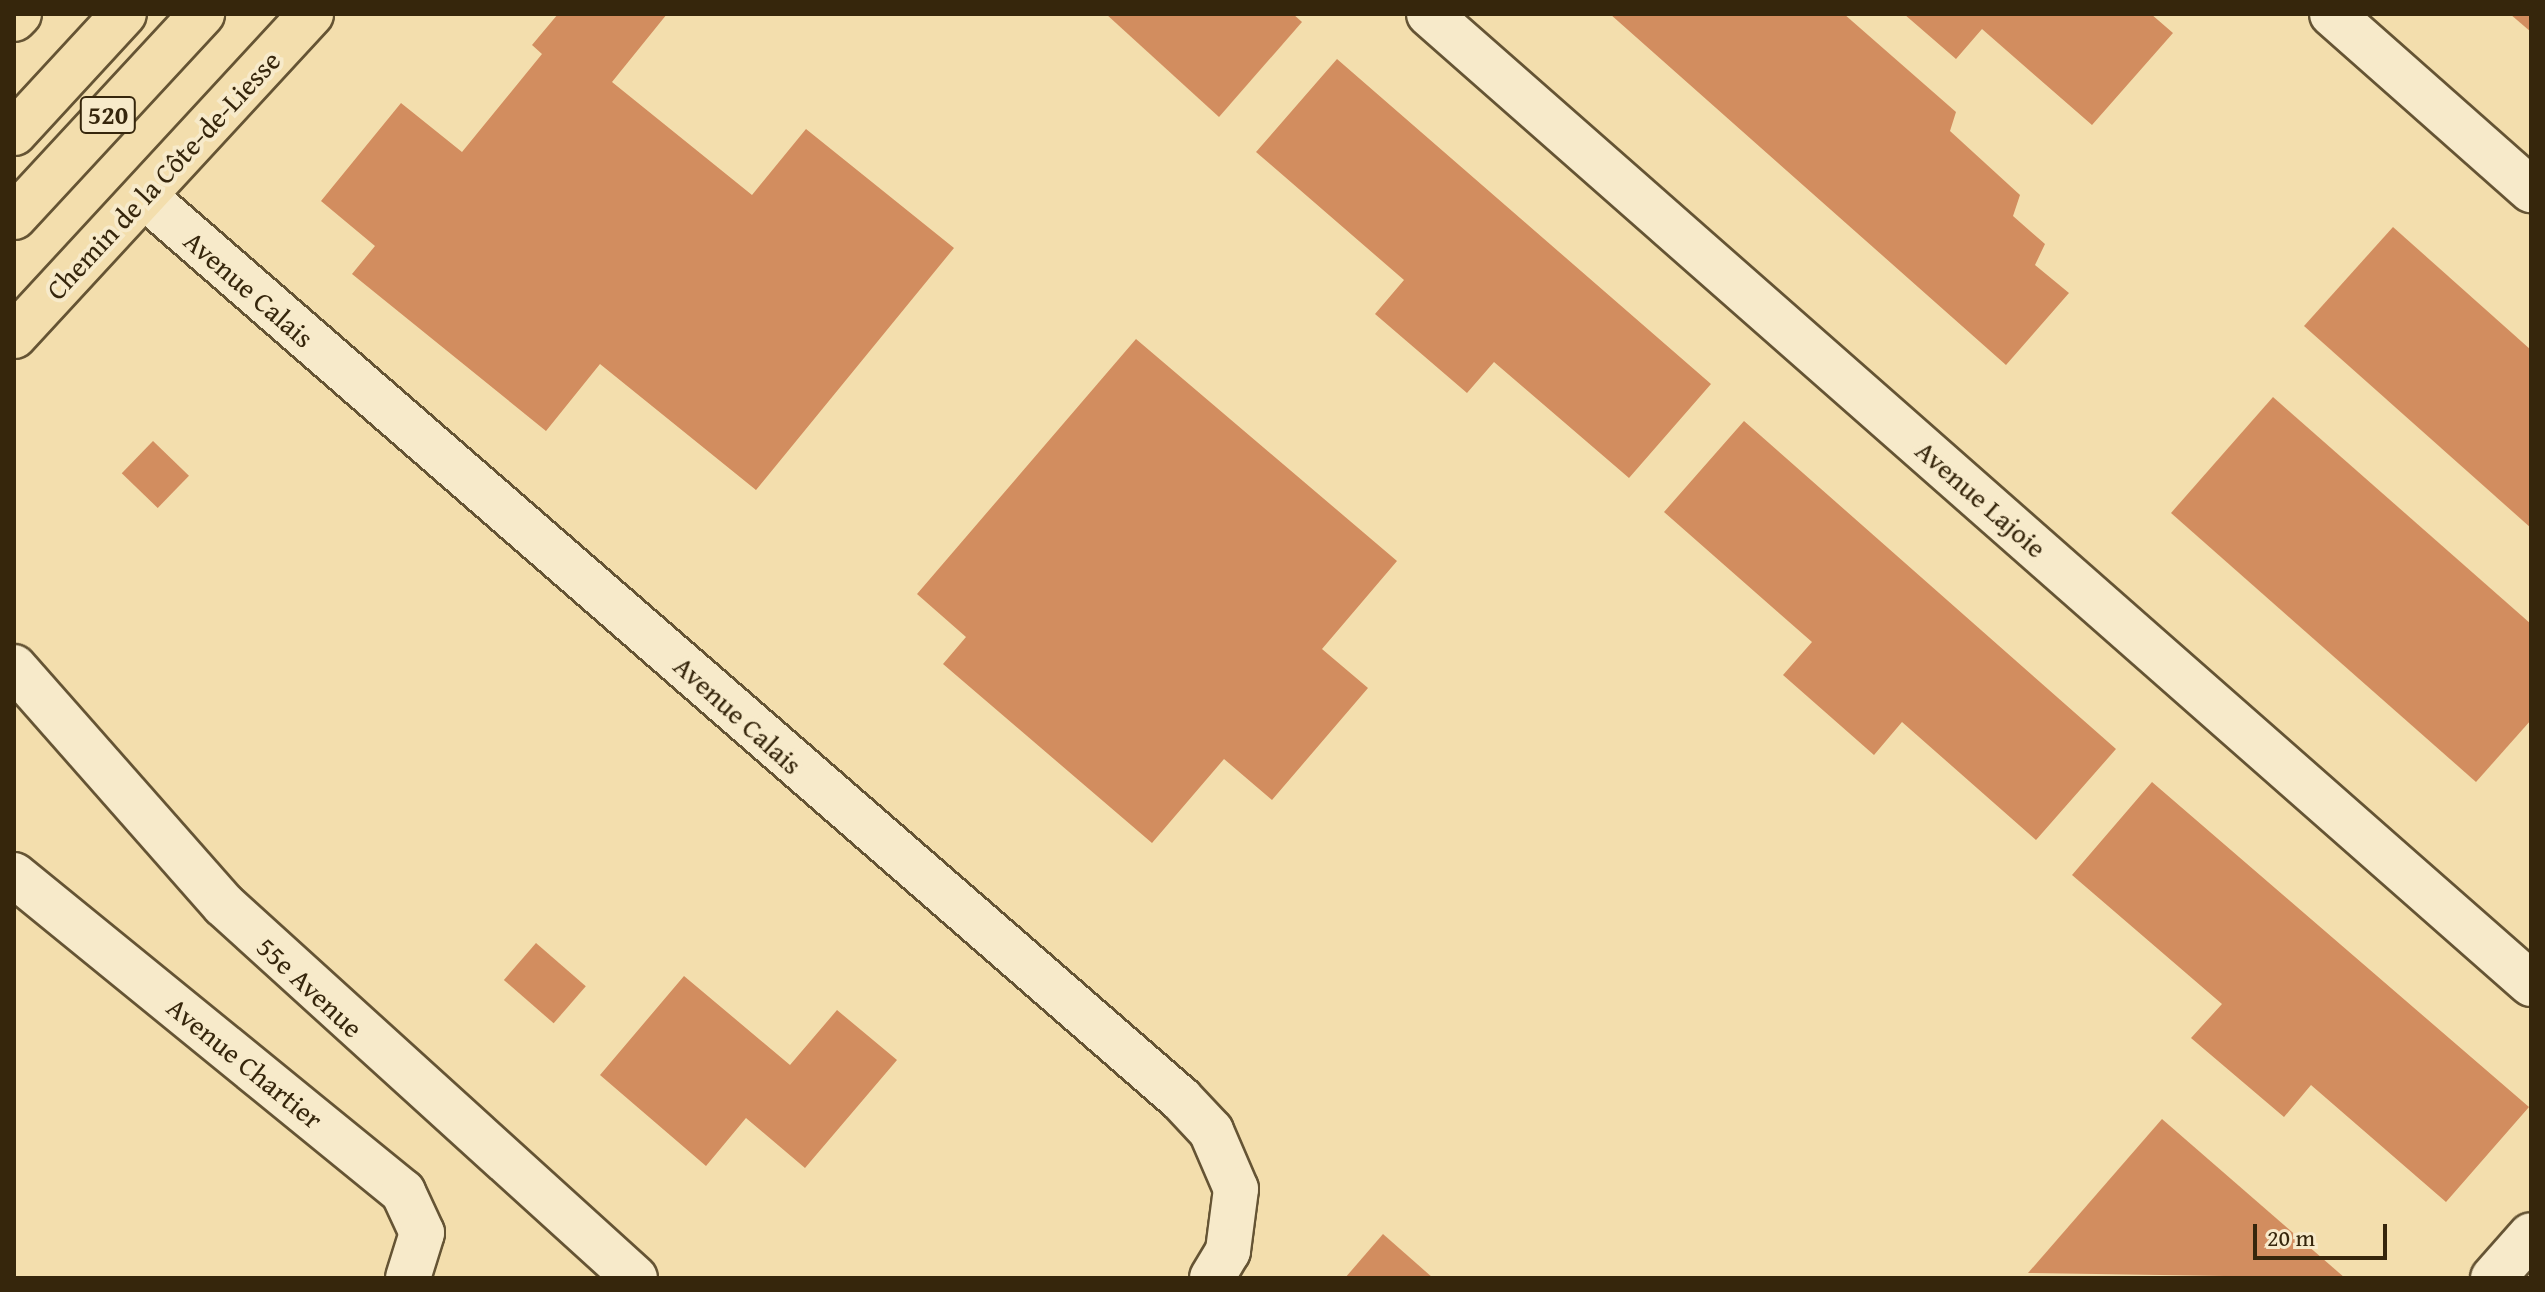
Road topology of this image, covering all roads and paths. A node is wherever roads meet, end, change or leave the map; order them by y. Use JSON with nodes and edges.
{"nodes":[{"id":1,"x":19,"y":14,"type":"edge"},
{"id":2,"x":124,"y":14,"type":"edge"},
{"id":3,"x":202,"y":14,"type":"edge"},
{"id":4,"x":311,"y":14,"type":"edge"},
{"id":5,"x":1429,"y":14,"type":"edge"},
{"id":6,"x":2332,"y":14,"type":"edge"},
{"id":7,"x":14,"y":19,"type":"edge"},
{"id":8,"x":14,"y":133,"type":"edge"},
{"id":9,"x":2531,"y":190,"type":"edge"},
{"id":10,"x":144,"y":196,"type":"junction"},
{"id":11,"x":14,"y":217,"type":"edge"},
{"id":12,"x":14,"y":336,"type":"edge"},
{"id":13,"x":14,"y":667,"type":"edge"},
{"id":14,"x":14,"y":875,"type":"edge"},
{"id":15,"x":2531,"y":984,"type":"edge"},
{"id":16,"x":2531,"y":1235,"type":"edge"},
{"id":17,"x":408,"y":1278,"type":"edge"},
{"id":18,"x":635,"y":1278,"type":"edge"},
{"id":19,"x":1212,"y":1278,"type":"edge"},
{"id":20,"x":2493,"y":1278,"type":"edge"}],
"edges":[{"from":1,"to":7,"type":"main road"},
{"from":2,"to":8,"type":"main road","number":"520"},
{"from":3,"to":11,"type":"main road","number":"520"},
{"from":4,"to":10,"type":"main road","name":"Chemin de la Côte-de-Liesse"},
{"from":5,"to":15,"type":"street","name":"Avenue Lajoie"},
{"from":6,"to":9,"type":"street"},
{"from":10,"to":12,"type":"main road","name":"Chemin de la Côte-de-Liesse"},
{"from":10,"to":19,"type":"street","name":"Avenue Calais"},
{"from":13,"to":18,"type":"street","name":"55e Avenue"},
{"from":14,"to":17,"type":"street","name":"Avenue Chartier"},
{"from":16,"to":20,"type":"street"}]}
